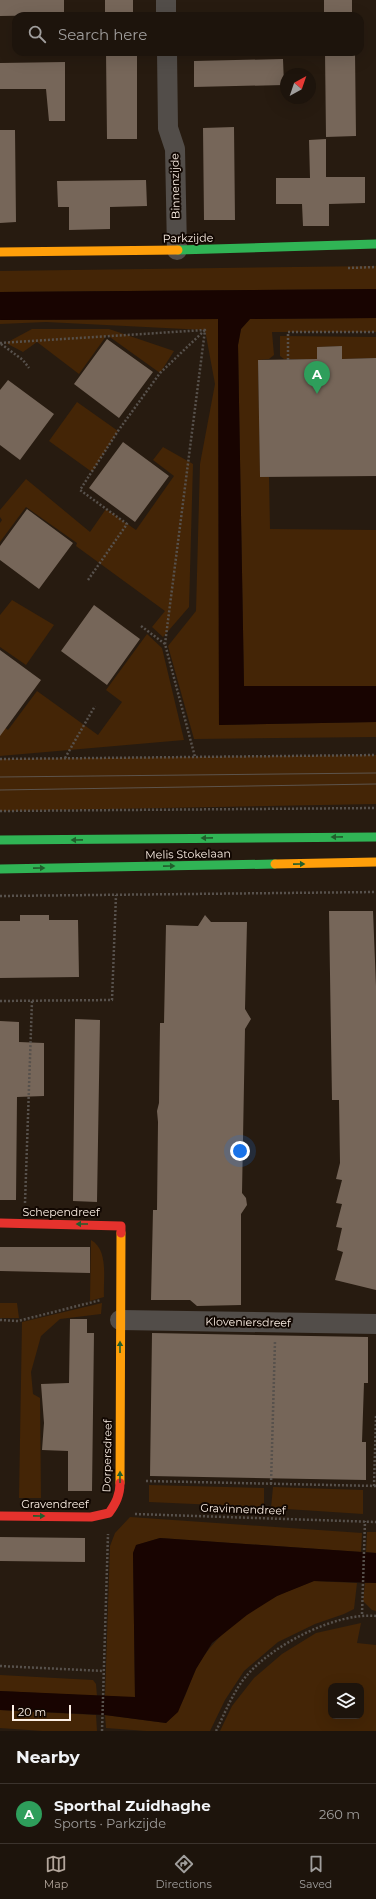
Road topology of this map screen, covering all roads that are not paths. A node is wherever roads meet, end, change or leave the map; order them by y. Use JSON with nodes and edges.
{"nodes":[{"id":1,"x":166,"y":0,"type":"edge"},
{"id":2,"x":166,"y":12,"type":"edge"},
{"id":3,"x":167,"y":56,"type":"edge"},
{"id":4,"x":376,"y":244,"type":"edge"},
{"id":5,"x":177,"y":250,"type":"junction"},
{"id":6,"x":0,"y":252,"type":"edge"},
{"id":7,"x":376,"y":836,"type":"edge"},
{"id":8,"x":0,"y":840,"type":"edge"},
{"id":9,"x":376,"y":862,"type":"edge"},
{"id":10,"x":0,"y":869,"type":"edge"},
{"id":11,"x":0,"y":1224,"type":"edge"},
{"id":12,"x":121,"y":1226,"type":"joint"},
{"id":13,"x":120,"y":1320,"type":"junction"},
{"id":14,"x":376,"y":1324,"type":"edge"},
{"id":15,"x":109,"y":1513,"type":"joint"},
{"id":16,"x":0,"y":1516,"type":"edge"}],
"edges":[{"from":1,"to":2,"type":"street"},
{"from":3,"to":5,"type":"street","name":"Binnenzijde"},
{"from":4,"to":5,"type":"street","name":"Parkzijde"},
{"from":5,"to":6,"type":"street","name":"Parkzijde"},
{"from":7,"to":8,"type":"street","name":"Melis Stokelaan","one_way":true},
{"from":10,"to":9,"type":"street","name":"Melis Stokelaan","one_way":true},
{"from":12,"to":11,"type":"street","name":"Schependreef","one_way":true},
{"from":12,"to":13,"type":"street","name":"Dorpersdreef"},
{"from":13,"to":14,"type":"street","name":"Kloveniersdreef"},
{"from":15,"to":13,"type":"street","name":"Dorpersdreef","one_way":true},
{"from":16,"to":15,"type":"street","name":"Gravendreef","one_way":true}]}
